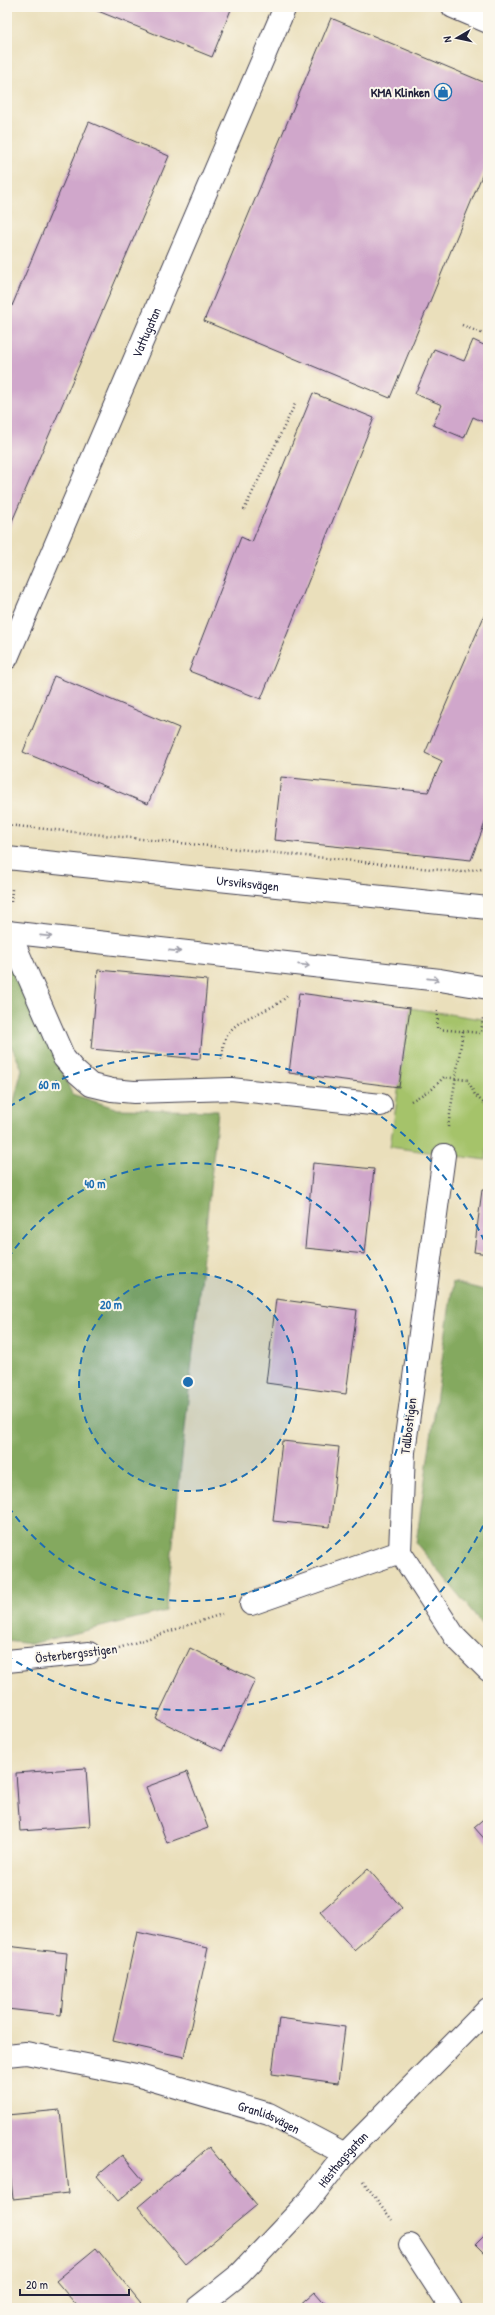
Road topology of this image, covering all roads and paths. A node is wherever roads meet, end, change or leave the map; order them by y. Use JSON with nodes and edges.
{"nodes":[{"id":1,"x":285,"y":7,"type":"edge"},
{"id":2,"x":453,"y":7,"type":"edge"},
{"id":3,"x":488,"y":22,"type":"edge"},
{"id":4,"x":462,"y":325,"type":"dead end"},
{"id":5,"x":488,"y":336,"type":"edge"},
{"id":6,"x":296,"y":402,"type":"dead end"},
{"id":7,"x":244,"y":510,"type":"dead end"},
{"id":8,"x":7,"y":658,"type":"edge"},
{"id":9,"x":7,"y":825,"type":"edge"},
{"id":10,"x":7,"y":858,"type":"edge"},
{"id":11,"x":488,"y":866,"type":"edge"},
{"id":12,"x":488,"y":908,"type":"edge"},
{"id":13,"x":8,"y":932,"type":"edge"},
{"id":14,"x":294,"y":964,"type":"junction"},
{"id":15,"x":488,"y":988,"type":"edge"},
{"id":16,"x":463,"y":1031,"type":"dead end"},
{"id":17,"x":456,"y":1078,"type":"junction"},
{"id":18,"x":220,"y":1090,"type":"junction"},
{"id":19,"x":452,"y":1102,"type":"dead end"},
{"id":20,"x":381,"y":1105,"type":"joint"},
{"id":21,"x":488,"y":1107,"type":"edge"},
{"id":22,"x":444,"y":1155,"type":"dead end"},
{"id":23,"x":400,"y":1552,"type":"junction"},
{"id":24,"x":251,"y":1604,"type":"dead end"},
{"id":25,"x":212,"y":1617,"type":"dead end"},
{"id":26,"x":89,"y":1653,"type":"joint"},
{"id":27,"x":7,"y":1661,"type":"edge"},
{"id":28,"x":488,"y":1670,"type":"edge"},
{"id":29,"x":488,"y":2009,"type":"edge"},
{"id":30,"x":7,"y":2055,"type":"edge"},
{"id":31,"x":345,"y":2154,"type":"junction"},
{"id":32,"x":410,"y":2245,"type":"joint"},
{"id":33,"x":197,"y":2308,"type":"edge"},
{"id":34,"x":451,"y":2308,"type":"edge"}],
"edges":[{"from":1,"to":8,"type":"street","name":"Vattugatan"},
{"from":2,"to":3,"type":"street"},
{"from":4,"to":5,"type":"path"},
{"from":6,"to":7,"type":"path"},
{"from":9,"to":11,"type":"path"},
{"from":10,"to":12,"type":"street","name":"Ursviksvägen"},
{"from":13,"to":14,"type":"street","one_way":true},
{"from":13,"to":18,"type":"street"},
{"from":14,"to":15,"type":"street","one_way":true},
{"from":14,"to":18,"type":"path"},
{"from":16,"to":17,"type":"path"},
{"from":17,"to":19,"type":"path"},
{"from":17,"to":20,"type":"path"},
{"from":17,"to":21,"type":"path"},
{"from":18,"to":20,"type":"street"},
{"from":22,"to":23,"type":"street","name":"Tallbostigen"},
{"from":23,"to":24,"type":"street"},
{"from":23,"to":28,"type":"street"},
{"from":25,"to":26,"type":"path","name":"Österbergsstigen"},
{"from":26,"to":27,"type":"street","name":"Österbergsstigen"},
{"from":29,"to":31,"type":"street","name":"Hästhagsgatan"},
{"from":30,"to":31,"type":"street","name":"Granlidsvägen"},
{"from":31,"to":32,"type":"path"},
{"from":31,"to":33,"type":"street","name":"Hästhagsgatan"},
{"from":32,"to":34,"type":"street"}]}
